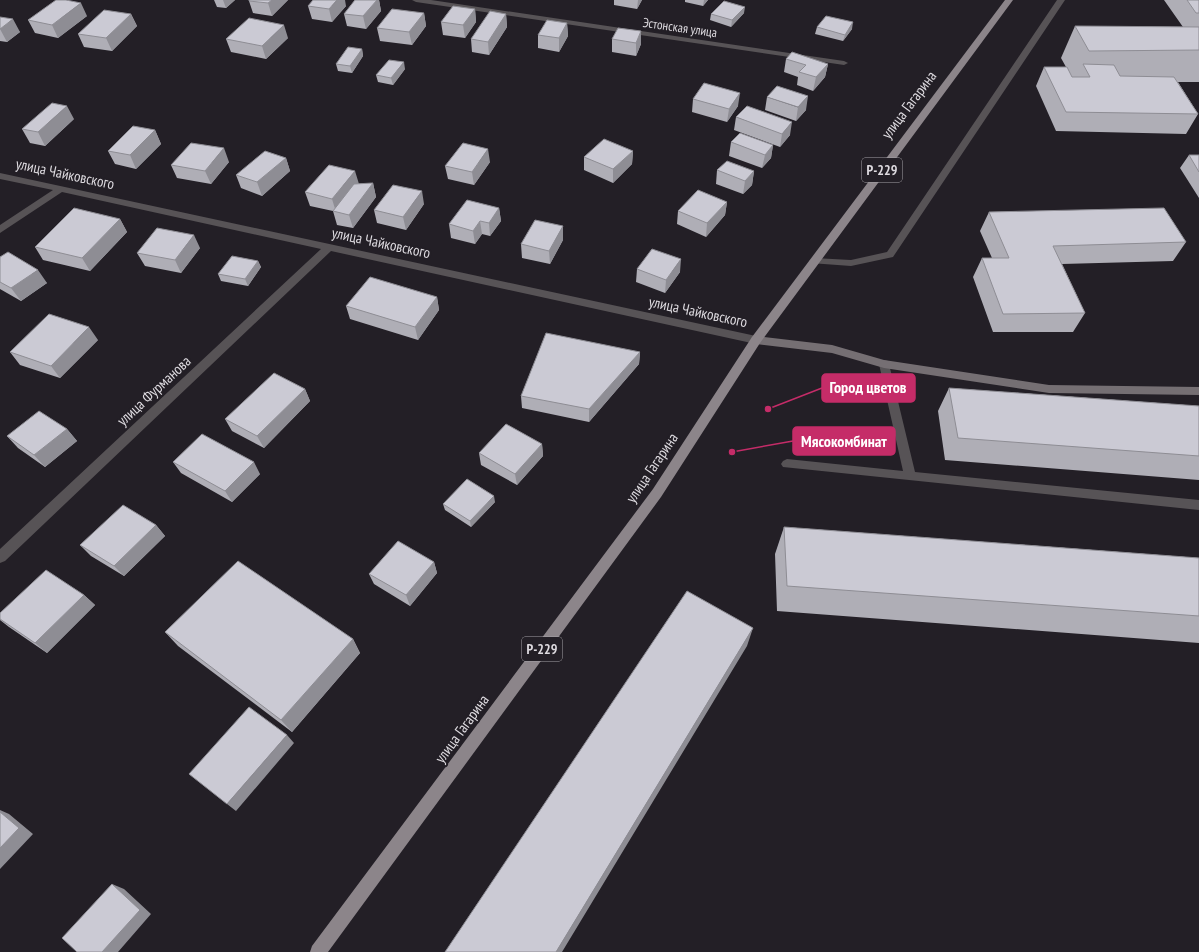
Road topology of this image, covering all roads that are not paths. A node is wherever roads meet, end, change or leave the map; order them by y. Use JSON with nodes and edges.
{"nodes":[{"id":1,"x":416,"y":0,"type":"edge"},
{"id":2,"x":1009,"y":0,"type":"edge"},
{"id":3,"x":1061,"y":0,"type":"edge"},
{"id":4,"x":844,"y":63,"type":"dead end"},
{"id":5,"x":0,"y":176,"type":"edge"},
{"id":6,"x":62,"y":189,"type":"junction"},
{"id":7,"x":0,"y":230,"type":"edge"},
{"id":8,"x":329,"y":247,"type":"junction"},
{"id":9,"x":814,"y":261,"type":"junction"},
{"id":10,"x":756,"y":340,"type":"junction"},
{"id":11,"x":884,"y":364,"type":"junction"},
{"id":12,"x":1199,"y":391,"type":"edge"},
{"id":13,"x":787,"y":464,"type":"dead end"},
{"id":14,"x":910,"y":476,"type":"junction"},
{"id":15,"x":1199,"y":506,"type":"edge"},
{"id":16,"x":0,"y":557,"type":"edge"},
{"id":17,"x":318,"y":952,"type":"edge"}],
"edges":[{"from":1,"to":4,"type":"street","name":"Эстонская улица"},
{"from":2,"to":9,"type":"main road","name":"улица Гагарина","number":"Р-229"},
{"from":3,"to":9,"type":"street"},
{"from":5,"to":6,"type":"street","name":"улица Чайковского"},
{"from":6,"to":7,"type":"street"},
{"from":6,"to":8,"type":"street","name":"улица Чайковского"},
{"from":8,"to":10,"type":"street","name":"улица Чайковского"},
{"from":8,"to":16,"type":"street","name":"улица Фурманова"},
{"from":9,"to":10,"type":"main road","name":"улица Гагарина","number":"Р-229"},
{"from":10,"to":11,"type":"street"},
{"from":10,"to":17,"type":"main road","name":"улица Гагарина","number":"Р-229"},
{"from":11,"to":12,"type":"street"},
{"from":11,"to":14,"type":"street"},
{"from":13,"to":14,"type":"street"},
{"from":14,"to":15,"type":"street"}]}
